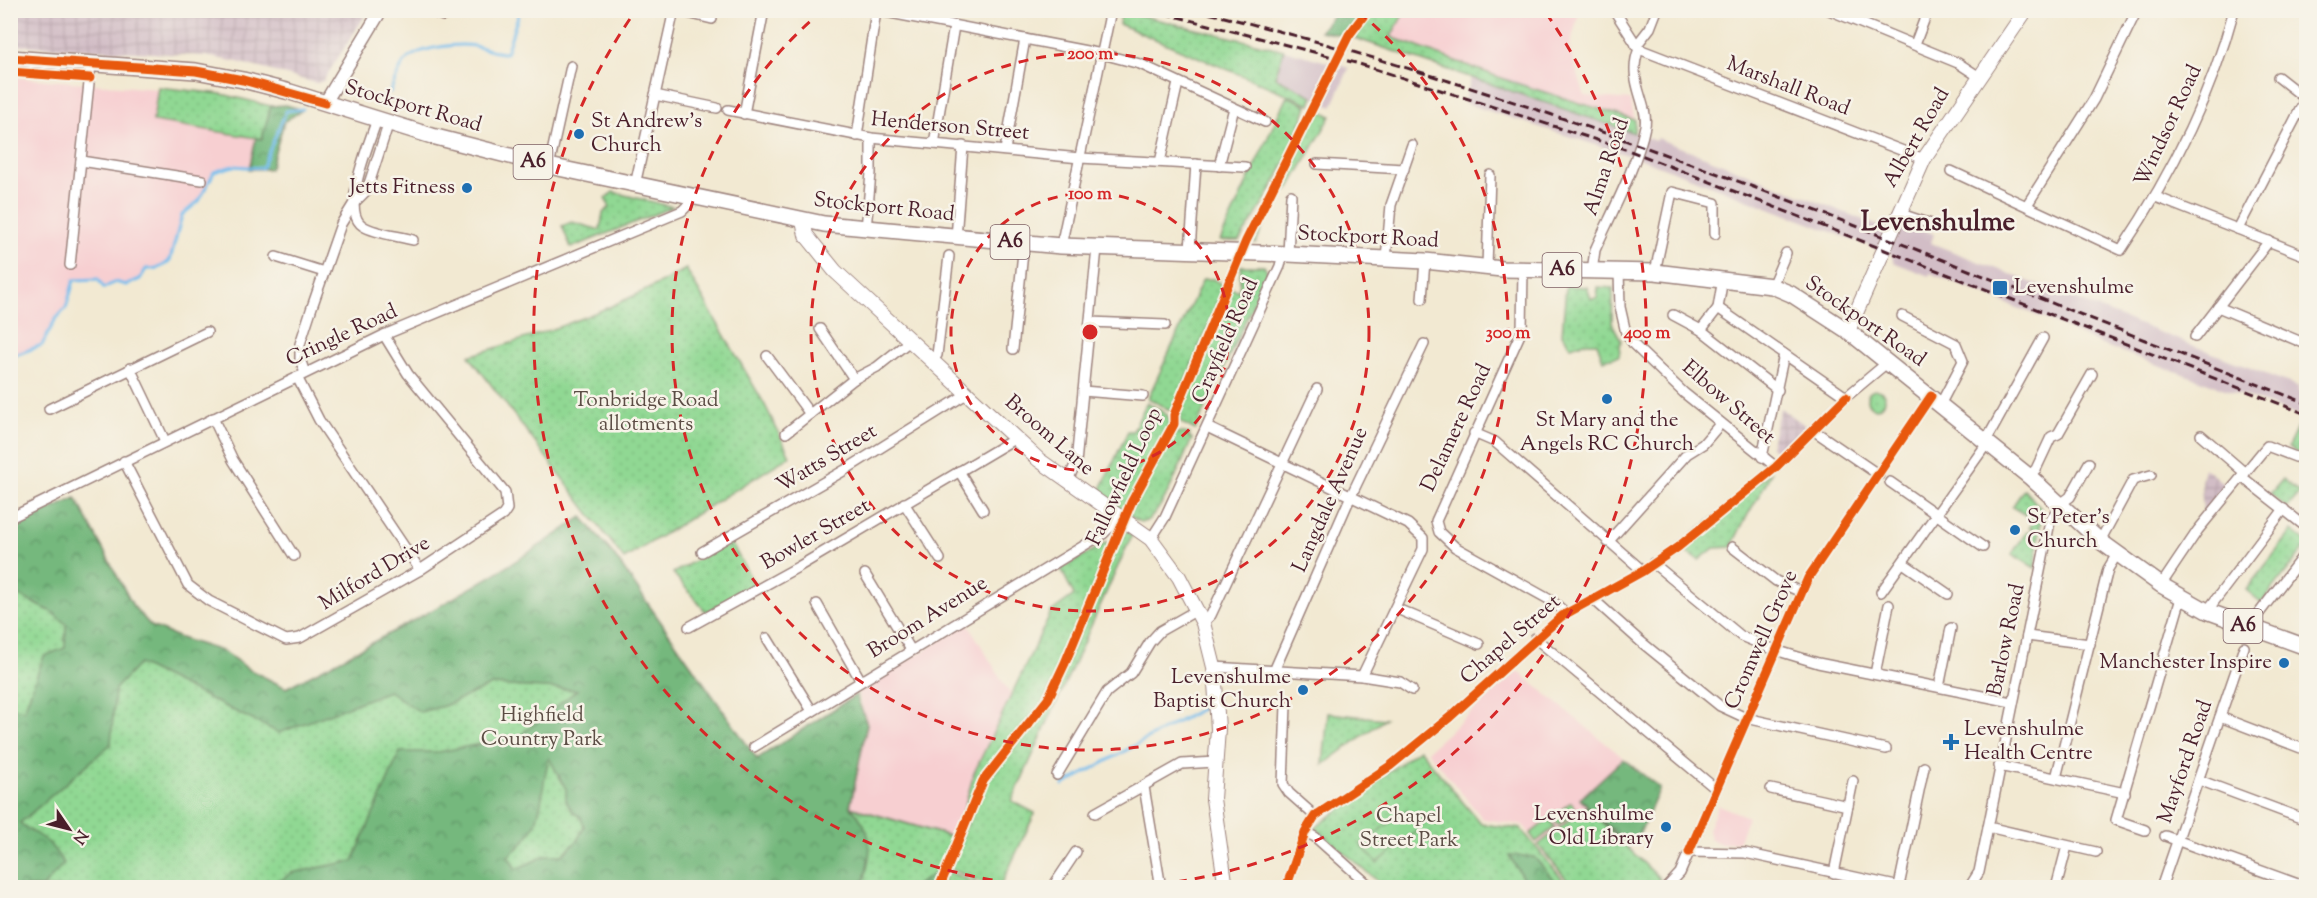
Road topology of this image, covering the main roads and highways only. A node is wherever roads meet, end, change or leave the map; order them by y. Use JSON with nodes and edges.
{"nodes":[{"id":1,"x":2026,"y":10,"type":"edge"},
{"id":2,"x":10,"y":58,"type":"edge"},
{"id":3,"x":803,"y":221,"type":"junction"},
{"id":4,"x":1848,"y":331,"type":"junction"},
{"id":5,"x":2307,"y":647,"type":"edge"},
{"id":6,"x":1226,"y":888,"type":"edge"}],
"edges":[{"from":1,"to":4,"type":"main road","name":"Albert Road"},
{"from":2,"to":3,"type":"highway","name":"Stockport Road","number":"A6"},
{"from":3,"to":4,"type":"highway","name":"Stockport Road","number":"A6"},
{"from":3,"to":6,"type":"main road","name":"Broom Lane"},
{"from":4,"to":5,"type":"highway","name":"Stockport Road","number":"A6"}]}
